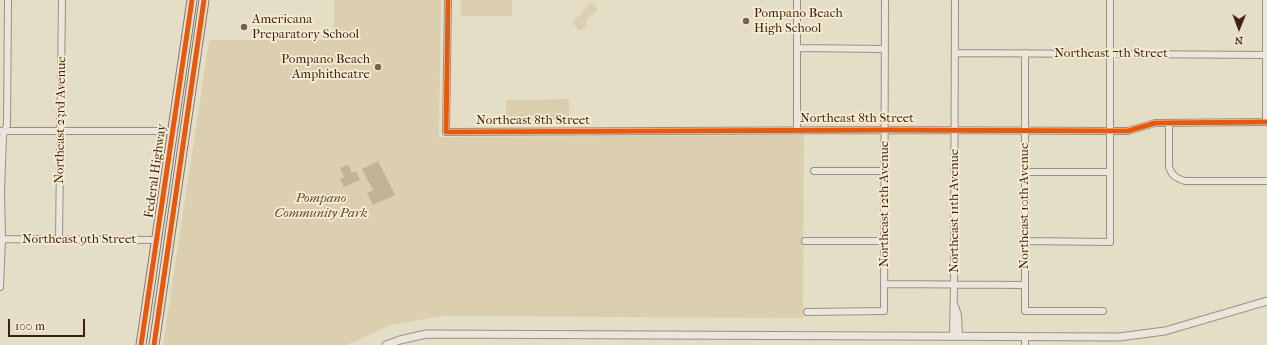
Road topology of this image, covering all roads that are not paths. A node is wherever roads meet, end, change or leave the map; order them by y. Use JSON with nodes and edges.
{"nodes":[{"id":1,"x":8,"y":0,"type":"edge"},
{"id":2,"x":62,"y":0,"type":"edge"},
{"id":3,"x":192,"y":0,"type":"edge"},
{"id":4,"x":204,"y":0,"type":"edge"},
{"id":5,"x":448,"y":0,"type":"edge"},
{"id":6,"x":797,"y":0,"type":"edge"},
{"id":7,"x":885,"y":0,"type":"edge"},
{"id":8,"x":955,"y":0,"type":"edge"},
{"id":9,"x":1110,"y":0,"type":"edge"},
{"id":10,"x":1266,"y":0,"type":"edge"},
{"id":11,"x":797,"y":48,"type":"junction"},
{"id":12,"x":885,"y":49,"type":"junction"},
{"id":13,"x":955,"y":53,"type":"junction"},
{"id":14,"x":1025,"y":53,"type":"junction"},
{"id":15,"x":1110,"y":54,"type":"junction"},
{"id":16,"x":1267,"y":55,"type":"edge"},
{"id":17,"x":1169,"y":122,"type":"junction"},
{"id":18,"x":1266,"y":122,"type":"edge"},
{"id":19,"x":797,"y":130,"type":"junction"},
{"id":20,"x":885,"y":130,"type":"junction"},
{"id":21,"x":955,"y":130,"type":"junction"},
{"id":22,"x":1025,"y":130,"type":"junction"},
{"id":23,"x":3,"y":131,"type":"edge"},
{"id":24,"x":61,"y":131,"type":"junction"},
{"id":25,"x":172,"y":131,"type":"junction"},
{"id":26,"x":1111,"y":131,"type":"junction"},
{"id":27,"x":884,"y":171,"type":"junction"},
{"id":28,"x":814,"y":172,"type":"dead end"},
{"id":29,"x":1025,"y":172,"type":"junction"},
{"id":30,"x":1110,"y":172,"type":"junction"},
{"id":31,"x":1267,"y":181,"type":"edge"},
{"id":32,"x":0,"y":192,"type":"edge"},
{"id":33,"x":163,"y":197,"type":"junction"},
{"id":34,"x":173,"y":216,"type":"junction"},
{"id":35,"x":2,"y":239,"type":"junction"},
{"id":36,"x":59,"y":240,"type":"junction"},
{"id":37,"x":157,"y":240,"type":"junction"},
{"id":38,"x":805,"y":241,"type":"dead end"},
{"id":39,"x":884,"y":241,"type":"junction"},
{"id":40,"x":1025,"y":241,"type":"junction"},
{"id":41,"x":1,"y":251,"type":"edge"},
{"id":42,"x":166,"y":262,"type":"junction"},
{"id":43,"x":884,"y":284,"type":"junction"},
{"id":44,"x":954,"y":284,"type":"junction"},
{"id":45,"x":1025,"y":285,"type":"junction"},
{"id":46,"x":0,"y":286,"type":"edge"},
{"id":47,"x":1267,"y":301,"type":"edge"},
{"id":48,"x":1103,"y":311,"type":"dead end"},
{"id":49,"x":807,"y":312,"type":"dead end"},
{"id":50,"x":956,"y":336,"type":"junction"},
{"id":51,"x":1025,"y":336,"type":"junction"},
{"id":52,"x":141,"y":345,"type":"edge"},
{"id":53,"x":154,"y":345,"type":"edge"},
{"id":54,"x":386,"y":345,"type":"edge"},
{"id":55,"x":1025,"y":345,"type":"edge"}],
"edges":[{"from":1,"to":23,"type":"street"},
{"from":2,"to":24,"type":"street","name":"Northeast 23rd Avenue"},
{"from":3,"to":25,"type":"main road","name":"Federal Highway"},
{"from":4,"to":34,"type":"main road","name":"Federal Highway"},
{"from":5,"to":19,"type":"street","name":"Northeast 8th Street"},
{"from":6,"to":11,"type":"street"},
{"from":7,"to":12,"type":"street","name":"Northeast 12th Avenue"},
{"from":8,"to":13,"type":"street","name":"Northeast 11th Avenue"},
{"from":9,"to":15,"type":"street"},
{"from":10,"to":16,"type":"street"},
{"from":11,"to":12,"type":"street"},
{"from":11,"to":19,"type":"street"},
{"from":12,"to":20,"type":"street","name":"Northeast 12th Avenue"},
{"from":13,"to":14,"type":"street","name":"Northeast 7th Street"},
{"from":13,"to":21,"type":"street","name":"Northeast 11th Avenue"},
{"from":14,"to":15,"type":"street","name":"Northeast 7th Street"},
{"from":14,"to":22,"type":"street","name":"Northeast 10th Avenue"},
{"from":15,"to":16,"type":"street","name":"Northeast 7th Street"},
{"from":15,"to":26,"type":"street"},
{"from":16,"to":18,"type":"street"},
{"from":17,"to":18,"type":"street","name":"Northeast 8th Street"},
{"from":17,"to":26,"type":"street","name":"Northeast 8th Street"},
{"from":17,"to":31,"type":"street"},
{"from":19,"to":20,"type":"street","name":"Northeast 8th Street"},
{"from":20,"to":21,"type":"street","name":"Northeast 8th Street"},
{"from":20,"to":27,"type":"street","name":"Northeast 12th Avenue"},
{"from":21,"to":22,"type":"street","name":"Northeast 8th Street"},
{"from":21,"to":44,"type":"street","name":"Northeast 11th Avenue"},
{"from":22,"to":26,"type":"street","name":"Northeast 8th Street"},
{"from":22,"to":29,"type":"street","name":"Northeast 10th Avenue"},
{"from":23,"to":24,"type":"street"},
{"from":23,"to":32,"type":"street"},
{"from":24,"to":25,"type":"street"},
{"from":24,"to":36,"type":"street","name":"Northeast 23rd Avenue"},
{"from":25,"to":33,"type":"main road","name":"Federal Highway"},
{"from":26,"to":30,"type":"street"},
{"from":27,"to":28,"type":"street"},
{"from":27,"to":39,"type":"street","name":"Northeast 12th Avenue"},
{"from":29,"to":30,"type":"street"},
{"from":29,"to":40,"type":"street","name":"Northeast 10th Avenue"},
{"from":30,"to":40,"type":"street"},
{"from":32,"to":35,"type":"street"},
{"from":33,"to":34,"type":"main road"},
{"from":33,"to":37,"type":"main road","name":"Federal Highway"},
{"from":34,"to":42,"type":"main road","name":"Federal Highway"},
{"from":35,"to":36,"type":"street","name":"Northeast 9th Street"},
{"from":35,"to":41,"type":"street"},
{"from":36,"to":37,"type":"street","name":"Northeast 9th Street"},
{"from":37,"to":42,"type":"main road"},
{"from":37,"to":52,"type":"main road","name":"Federal Highway"},
{"from":38,"to":39,"type":"street"},
{"from":39,"to":43,"type":"street","name":"Northeast 12th Avenue"},
{"from":40,"to":45,"type":"street","name":"Northeast 10th Avenue"},
{"from":41,"to":46,"type":"street"},
{"from":42,"to":53,"type":"main road","name":"Federal Highway"},
{"from":43,"to":44,"type":"street"},
{"from":43,"to":49,"type":"street","name":"Northeast 12th Avenue"},
{"from":44,"to":45,"type":"street"},
{"from":44,"to":50,"type":"street","name":"Northeast 11th Avenue"},
{"from":45,"to":48,"type":"street","name":"Northeast 10th Avenue"},
{"from":47,"to":51,"type":"street"},
{"from":50,"to":51,"type":"street"},
{"from":50,"to":54,"type":"street"},
{"from":51,"to":55,"type":"street"}]}
